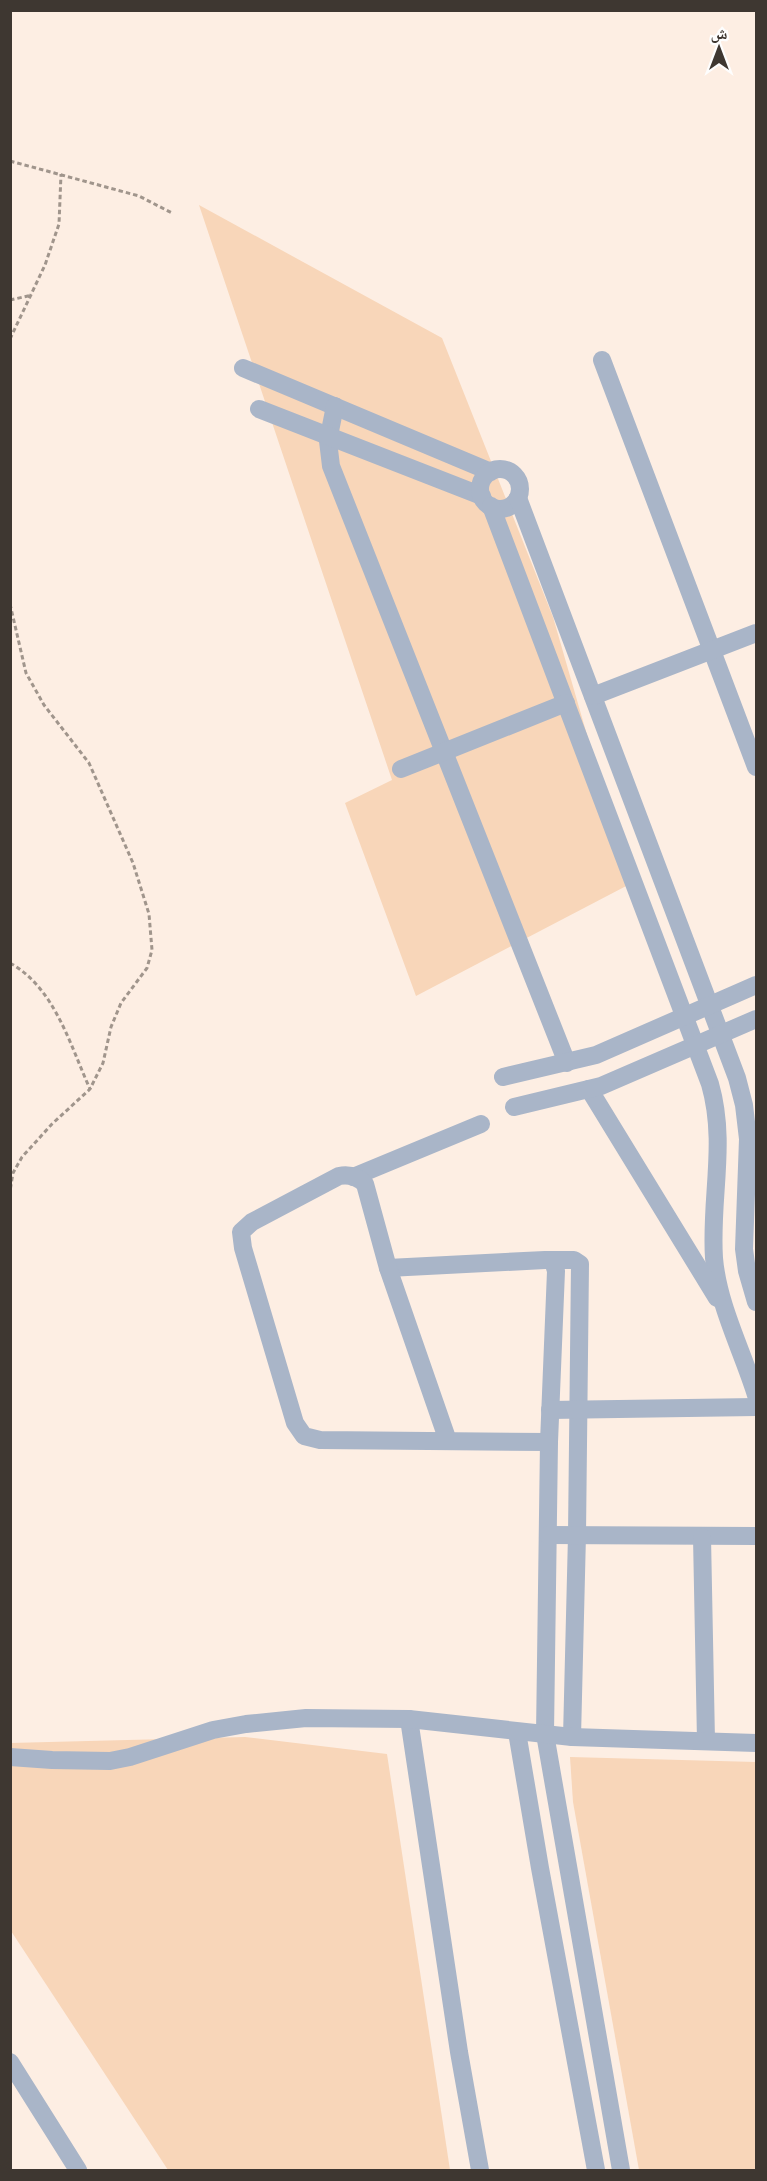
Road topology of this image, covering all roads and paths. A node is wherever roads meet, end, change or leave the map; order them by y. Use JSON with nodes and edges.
{"nodes":[{"id":1,"x":10,"y":161,"type":"edge"},
{"id":2,"x":61,"y":174,"type":"junction"},
{"id":3,"x":172,"y":213,"type":"dead end"},
{"id":4,"x":32,"y":294,"type":"junction"},
{"id":5,"x":10,"y":300,"type":"edge"},
{"id":6,"x":10,"y":339,"type":"edge"},
{"id":7,"x":602,"y":360,"type":"dead end"},
{"id":8,"x":243,"y":368,"type":"dead end"},
{"id":9,"x":304,"y":393,"type":"junction"},
{"id":10,"x":335,"y":406,"type":"junction"},
{"id":11,"x":260,"y":409,"type":"dead end"},
{"id":12,"x":293,"y":422,"type":"junction"},
{"id":13,"x":329,"y":436,"type":"junction"},
{"id":14,"x":491,"y":472,"type":"junction"},
{"id":15,"x":518,"y":498,"type":"junction"},
{"id":16,"x":486,"y":501,"type":"junction"},
{"id":17,"x":10,"y":604,"type":"edge"},
{"id":18,"x":756,"y":633,"type":"edge"},
{"id":19,"x":712,"y":650,"type":"junction"},
{"id":20,"x":592,"y":696,"type":"junction"},
{"id":21,"x":566,"y":704,"type":"junction"},
{"id":22,"x":444,"y":752,"type":"junction"},
{"id":23,"x":756,"y":767,"type":"edge"},
{"id":24,"x":401,"y":769,"type":"dead end"},
{"id":25,"x":10,"y":963,"type":"edge"},
{"id":26,"x":756,"y":985,"type":"edge"},
{"id":27,"x":710,"y":1005,"type":"junction"},
{"id":28,"x":685,"y":1016,"type":"junction"},
{"id":29,"x":756,"y":1018,"type":"edge"},
{"id":30,"x":721,"y":1034,"type":"junction"},
{"id":31,"x":696,"y":1045,"type":"junction"},
{"id":32,"x":567,"y":1063,"type":"junction"},
{"id":33,"x":503,"y":1077,"type":"dead end"},
{"id":34,"x":90,"y":1089,"type":"junction"},
{"id":35,"x":590,"y":1089,"type":"junction"},
{"id":36,"x":750,"y":1102,"type":"edge"},
{"id":37,"x":514,"y":1107,"type":"dead end"},
{"id":38,"x":481,"y":1124,"type":"dead end"},
{"id":39,"x":353,"y":1177,"type":"junction"},
{"id":40,"x":10,"y":1191,"type":"edge"},
{"id":41,"x":715,"y":1226,"type":"junction"},
{"id":42,"x":748,"y":1233,"type":"edge"},
{"id":43,"x":745,"y":1258,"type":"junction"},
{"id":44,"x":714,"y":1259,"type":"junction"},
{"id":45,"x":553,"y":1261,"type":"junction"},
{"id":46,"x":388,"y":1268,"type":"junction"},
{"id":47,"x":556,"y":1286,"type":"junction"},
{"id":48,"x":580,"y":1286,"type":"junction"},
{"id":49,"x":756,"y":1302,"type":"edge"},
{"id":50,"x":729,"y":1316,"type":"junction"},
{"id":51,"x":755,"y":1386,"type":"edge"},
{"id":52,"x":756,"y":1407,"type":"edge"},
{"id":53,"x":579,"y":1409,"type":"junction"},
{"id":54,"x":550,"y":1410,"type":"junction"},
{"id":55,"x":448,"y":1441,"type":"junction"},
{"id":56,"x":549,"y":1442,"type":"junction"},
{"id":57,"x":577,"y":1534,"type":"junction"},
{"id":58,"x":548,"y":1535,"type":"junction"},
{"id":59,"x":756,"y":1536,"type":"edge"},
{"id":60,"x":702,"y":1537,"type":"junction"},
{"id":61,"x":410,"y":1719,"type":"junction"},
{"id":62,"x":517,"y":1732,"type":"junction"},
{"id":63,"x":545,"y":1734,"type":"junction"},
{"id":64,"x":572,"y":1737,"type":"junction"},
{"id":65,"x":706,"y":1741,"type":"junction"},
{"id":66,"x":756,"y":1743,"type":"edge"},
{"id":67,"x":10,"y":1757,"type":"edge"},
{"id":68,"x":12,"y":2067,"type":"edge"},
{"id":69,"x":610,"y":2106,"type":"junction"},
{"id":70,"x":585,"y":2110,"type":"junction"},
{"id":71,"x":78,"y":2170,"type":"edge"},
{"id":72,"x":480,"y":2170,"type":"edge"},
{"id":73,"x":596,"y":2170,"type":"edge"},
{"id":74,"x":621,"y":2170,"type":"edge"}],
"edges":[{"from":1,"to":2,"type":"path"},
{"from":2,"to":3,"type":"path"},
{"from":2,"to":4,"type":"path"},
{"from":4,"to":5,"type":"path"},
{"from":4,"to":6,"type":"path"},
{"from":7,"to":19,"type":"street"},
{"from":8,"to":9,"type":"street"},
{"from":9,"to":10,"type":"street"},
{"from":9,"to":12,"type":"street"},
{"from":10,"to":13,"type":"street"},
{"from":10,"to":14,"type":"street"},
{"from":11,"to":12,"type":"street"},
{"from":12,"to":13,"type":"street"},
{"from":13,"to":16,"type":"street"},
{"from":13,"to":22,"type":"street"},
{"from":14,"to":15,"type":"street"},
{"from":14,"to":16,"type":"street"},
{"from":15,"to":16,"type":"street"},
{"from":15,"to":20,"type":"street"},
{"from":16,"to":21,"type":"street"},
{"from":17,"to":34,"type":"path"},
{"from":18,"to":19,"type":"street"},
{"from":19,"to":20,"type":"street"},
{"from":19,"to":23,"type":"street"},
{"from":20,"to":27,"type":"street"},
{"from":21,"to":22,"type":"street"},
{"from":21,"to":28,"type":"street"},
{"from":22,"to":24,"type":"street"},
{"from":22,"to":32,"type":"street"},
{"from":25,"to":34,"type":"path"},
{"from":26,"to":27,"type":"street"},
{"from":27,"to":28,"type":"street"},
{"from":27,"to":30,"type":"street"},
{"from":28,"to":31,"type":"street"},
{"from":28,"to":32,"type":"street"},
{"from":29,"to":30,"type":"street"},
{"from":30,"to":31,"type":"street"},
{"from":30,"to":36,"type":"street"},
{"from":31,"to":35,"type":"street"},
{"from":31,"to":41,"type":"street"},
{"from":32,"to":33,"type":"street"},
{"from":34,"to":40,"type":"path"},
{"from":35,"to":37,"type":"street"},
{"from":35,"to":50,"type":"street"},
{"from":36,"to":42,"type":"street"},
{"from":38,"to":39,"type":"street"},
{"from":39,"to":46,"type":"street"},
{"from":39,"to":55,"type":"street"},
{"from":41,"to":42,"type":"street"},
{"from":41,"to":44,"type":"street"},
{"from":42,"to":43,"type":"street"},
{"from":43,"to":44,"type":"street"},
{"from":43,"to":49,"type":"street"},
{"from":44,"to":50,"type":"street"},
{"from":45,"to":46,"type":"street"},
{"from":45,"to":47,"type":"street"},
{"from":45,"to":48,"type":"street"},
{"from":46,"to":55,"type":"street"},
{"from":47,"to":48,"type":"street"},
{"from":47,"to":54,"type":"street"},
{"from":48,"to":53,"type":"street"},
{"from":50,"to":51,"type":"street"},
{"from":52,"to":53,"type":"street"},
{"from":53,"to":54,"type":"street"},
{"from":53,"to":57,"type":"street"},
{"from":54,"to":56,"type":"street"},
{"from":55,"to":56,"type":"street"},
{"from":56,"to":58,"type":"street"},
{"from":57,"to":58,"type":"street"},
{"from":57,"to":60,"type":"street"},
{"from":57,"to":64,"type":"street"},
{"from":58,"to":63,"type":"street"},
{"from":59,"to":60,"type":"street"},
{"from":60,"to":65,"type":"street"},
{"from":61,"to":62,"type":"street"},
{"from":61,"to":67,"type":"street"},
{"from":61,"to":72,"type":"street"},
{"from":62,"to":63,"type":"street"},
{"from":62,"to":70,"type":"street"},
{"from":63,"to":64,"type":"street"},
{"from":63,"to":69,"type":"street"},
{"from":64,"to":65,"type":"street"},
{"from":65,"to":66,"type":"street"},
{"from":68,"to":71,"type":"street"},
{"from":69,"to":70,"type":"street"},
{"from":69,"to":74,"type":"street"},
{"from":70,"to":73,"type":"street"}]}
